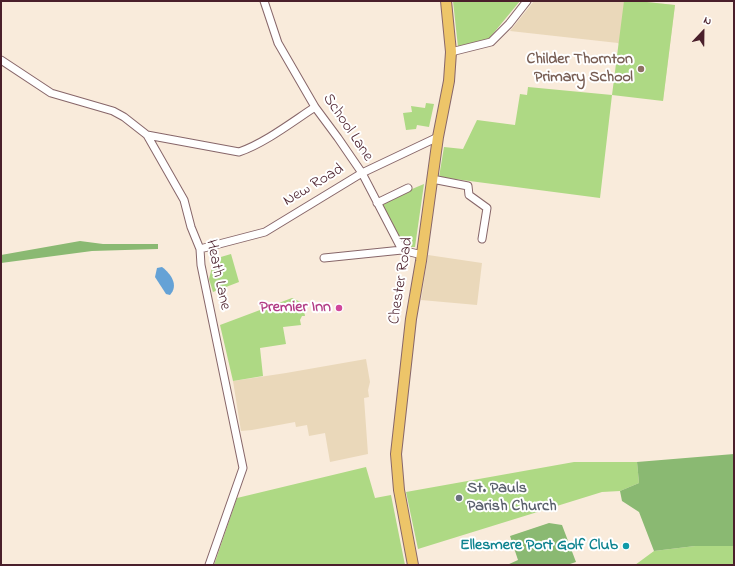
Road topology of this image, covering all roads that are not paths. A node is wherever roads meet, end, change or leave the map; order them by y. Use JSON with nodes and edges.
{"nodes":[{"id":1,"x":264,"y":1,"type":"edge"},
{"id":2,"x":446,"y":1,"type":"edge"},
{"id":3,"x":527,"y":1,"type":"edge"},
{"id":4,"x":451,"y":52,"type":"junction"},
{"id":5,"x":1,"y":60,"type":"edge"},
{"id":6,"x":315,"y":107,"type":"junction"},
{"id":7,"x":147,"y":135,"type":"junction"},
{"id":8,"x":438,"y":137,"type":"junction"},
{"id":9,"x":362,"y":173,"type":"junction"},
{"id":10,"x":432,"y":180,"type":"junction"},
{"id":11,"x":408,"y":188,"type":"dead end"},
{"id":12,"x":377,"y":203,"type":"junction"},
{"id":13,"x":482,"y":239,"type":"dead end"},
{"id":14,"x":200,"y":249,"type":"junction"},
{"id":15,"x":402,"y":250,"type":"junction"},
{"id":16,"x":422,"y":255,"type":"junction"},
{"id":17,"x":324,"y":258,"type":"dead end"},
{"id":18,"x":209,"y":565,"type":"edge"},
{"id":19,"x":413,"y":565,"type":"edge"}],
"edges":[{"from":1,"to":6,"type":"street","name":"School Lane"},
{"from":2,"to":4,"type":"main road","name":"Chester Road"},
{"from":3,"to":4,"type":"street"},
{"from":4,"to":8,"type":"main road","name":"Chester Road"},
{"from":5,"to":7,"type":"street","name":"Heath Lane"},
{"from":6,"to":7,"type":"street"},
{"from":6,"to":9,"type":"street","name":"School Lane"},
{"from":7,"to":14,"type":"street","name":"Heath Lane"},
{"from":8,"to":9,"type":"street","name":"New Road"},
{"from":8,"to":10,"type":"main road","name":"Chester Road"},
{"from":9,"to":12,"type":"street","name":"School Lane"},
{"from":9,"to":14,"type":"street","name":"New Road"},
{"from":10,"to":13,"type":"street"},
{"from":10,"to":16,"type":"main road","name":"Chester Road"},
{"from":11,"to":12,"type":"street"},
{"from":12,"to":15,"type":"street","name":"School Lane"},
{"from":14,"to":18,"type":"street","name":"Heath Lane"},
{"from":15,"to":16,"type":"street"},
{"from":15,"to":17,"type":"street","name":"Chester Road"},
{"from":16,"to":19,"type":"main road","name":"Chester Road"}]}
